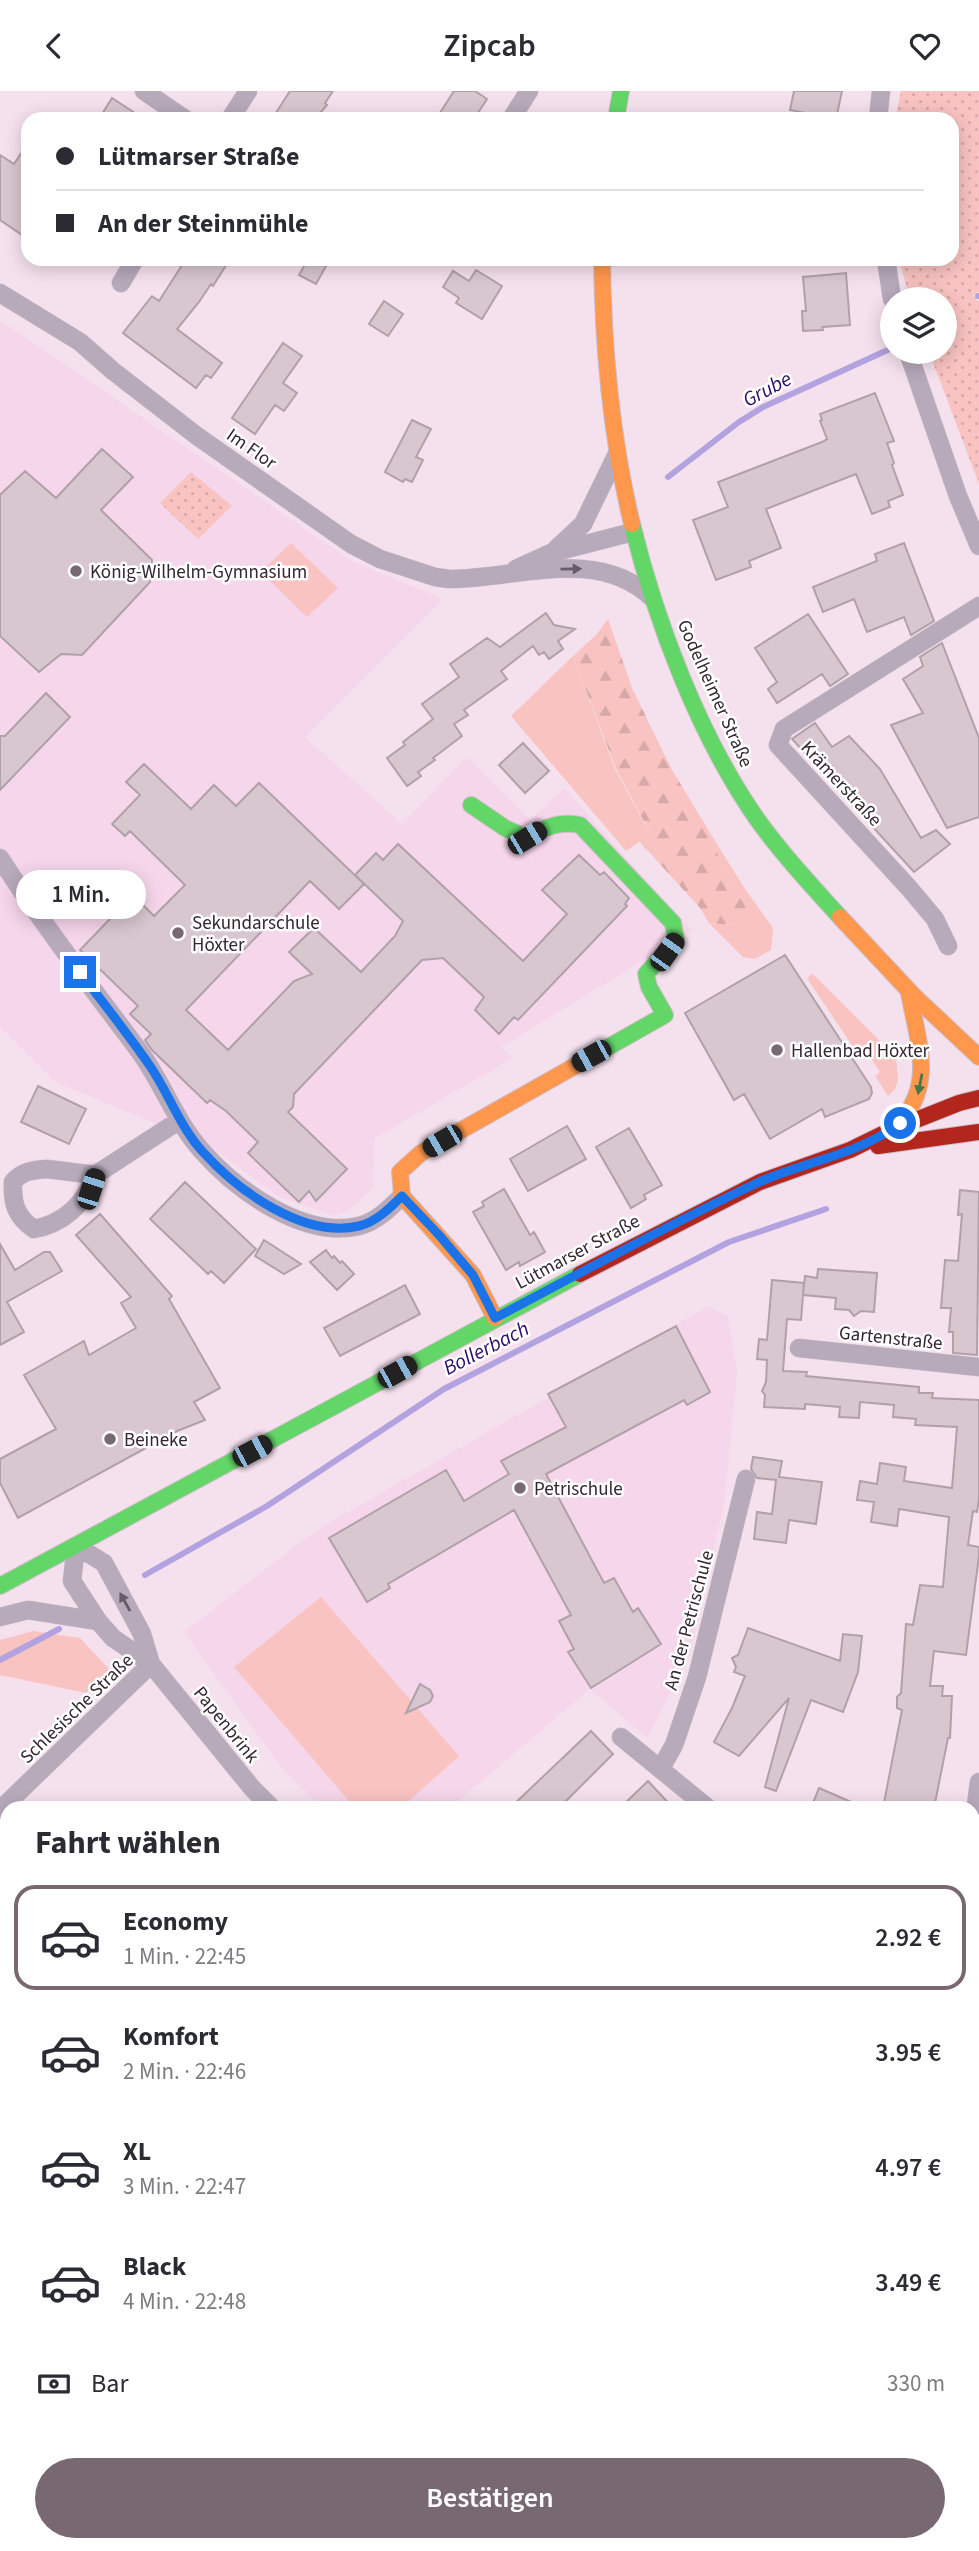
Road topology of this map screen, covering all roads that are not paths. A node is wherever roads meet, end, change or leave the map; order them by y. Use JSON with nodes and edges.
{"nodes":[{"id":1,"x":144,"y":91,"type":"edge"},
{"id":2,"x":248,"y":91,"type":"edge"},
{"id":3,"x":529,"y":91,"type":"edge"},
{"id":4,"x":621,"y":91,"type":"edge"},
{"id":5,"x":881,"y":91,"type":"edge"},
{"id":6,"x":175,"y":112,"type":"edge"},
{"id":7,"x":234,"y":112,"type":"edge"},
{"id":8,"x":516,"y":112,"type":"edge"},
{"id":9,"x":618,"y":112,"type":"edge"},
{"id":10,"x":879,"y":112,"type":"edge"},
{"id":11,"x":131,"y":266,"type":"edge"},
{"id":12,"x":602,"y":266,"type":"edge"},
{"id":13,"x":887,"y":266,"type":"edge"},
{"id":14,"x":121,"y":283,"type":"dead end"},
{"id":15,"x":890,"y":287,"type":"edge"},
{"id":16,"x":0,"y":293,"type":"edge"},
{"id":17,"x":912,"y":364,"type":"edge"},
{"id":18,"x":616,"y":456,"type":"junction"},
{"id":19,"x":633,"y":531,"type":"junction"},
{"id":20,"x":979,"y":546,"type":"edge"},
{"id":21,"x":551,"y":553,"type":"junction"},
{"id":22,"x":503,"y":575,"type":"junction"},
{"id":23,"x":653,"y":600,"type":"junction"},
{"id":24,"x":979,"y":606,"type":"edge"},
{"id":25,"x":471,"y":805,"type":"dead end"},
{"id":26,"x":0,"y":857,"type":"edge"},
{"id":27,"x":948,"y":946,"type":"dead end"},
{"id":28,"x":909,"y":993,"type":"junction"},
{"id":29,"x":979,"y":1057,"type":"edge"},
{"id":30,"x":979,"y":1098,"type":"edge"},
{"id":31,"x":180,"y":1120,"type":"junction"},
{"id":32,"x":891,"y":1130,"type":"junction"},
{"id":33,"x":979,"y":1132,"type":"edge"},
{"id":34,"x":850,"y":1150,"type":"junction"},
{"id":35,"x":95,"y":1175,"type":"junction"},
{"id":36,"x":402,"y":1196,"type":"junction"},
{"id":37,"x":495,"y":1318,"type":"junction"},
{"id":38,"x":799,"y":1348,"type":"dead end"},
{"id":39,"x":979,"y":1367,"type":"edge"},
{"id":40,"x":746,"y":1479,"type":"dead end"},
{"id":41,"x":76,"y":1546,"type":"junction"},
{"id":42,"x":0,"y":1586,"type":"edge"},
{"id":43,"x":0,"y":1617,"type":"edge"},
{"id":44,"x":98,"y":1621,"type":"junction"},
{"id":45,"x":151,"y":1664,"type":"junction"},
{"id":46,"x":621,"y":1737,"type":"dead end"},
{"id":47,"x":661,"y":1768,"type":"junction"},
{"id":48,"x":979,"y":1782,"type":"edge"},
{"id":49,"x":10,"y":1801,"type":"edge"},
{"id":50,"x":265,"y":1801,"type":"edge"},
{"id":51,"x":700,"y":1801,"type":"edge"},
{"id":52,"x":977,"y":1801,"type":"edge"}],
"edges":[{"from":1,"to":6,"type":"street"},
{"from":2,"to":7,"type":"street"},
{"from":3,"to":8,"type":"street"},
{"from":4,"to":9,"type":"main road"},
{"from":5,"to":10,"type":"street"},
{"from":11,"to":14,"type":"street"},
{"from":12,"to":18,"type":"main road","name":"Godelheimer Straße"},
{"from":13,"to":15,"type":"street"},
{"from":16,"to":22,"type":"street","name":"Im Flor"},
{"from":17,"to":20,"type":"street"},
{"from":18,"to":19,"type":"main road","name":"Godelheimer Straße"},
{"from":18,"to":21,"type":"street","name":"Im Flor"},
{"from":19,"to":21,"type":"street","name":"Im Flor"},
{"from":19,"to":23,"type":"main road","name":"Godelheimer Straße"},
{"from":21,"to":22,"type":"street","name":"Im Flor"},
{"from":22,"to":23,"type":"street","name":"Im Flor","one_way":true},
{"from":23,"to":28,"type":"main road","name":"Godelheimer Straße"},
{"from":24,"to":27,"type":"street","name":"Krämerstraße"},
{"from":25,"to":36,"type":"main road"},
{"from":26,"to":31,"type":"street"},
{"from":28,"to":29,"type":"main road","name":"Godelheimer Straße"},
{"from":28,"to":32,"type":"main road","one_way":true},
{"from":30,"to":32,"type":"main road","name":"Lütmarser Straße"},
{"from":31,"to":35,"type":"street"},
{"from":31,"to":36,"type":"street"},
{"from":32,"to":34,"type":"main road","name":"Lütmarser Straße"},
{"from":33,"to":34,"type":"main road","name":"Lütmarser Straße"},
{"from":34,"to":37,"type":"main road","name":"Lütmarser Straße"},
{"from":35,"to":35,"type":"street"},
{"from":36,"to":37,"type":"main road"},
{"from":37,"to":41,"type":"main road","name":"Lütmarser Straße"},
{"from":38,"to":39,"type":"street","name":"Gartenstraße"},
{"from":40,"to":47,"type":"street","name":"An der Petrischule"},
{"from":41,"to":42,"type":"main road","name":"Lütmarser Straße"},
{"from":41,"to":44,"type":"street","name":"Papenbrink"},
{"from":45,"to":41,"type":"street","name":"Papenbrink","one_way":true},
{"from":43,"to":44,"type":"street"},
{"from":44,"to":45,"type":"street","name":"Papenbrink"},
{"from":45,"to":49,"type":"street","name":"Schlesische Straße"},
{"from":45,"to":50,"type":"street","name":"Papenbrink"},
{"from":46,"to":47,"type":"street"},
{"from":47,"to":51,"type":"street"},
{"from":48,"to":52,"type":"street"}]}
